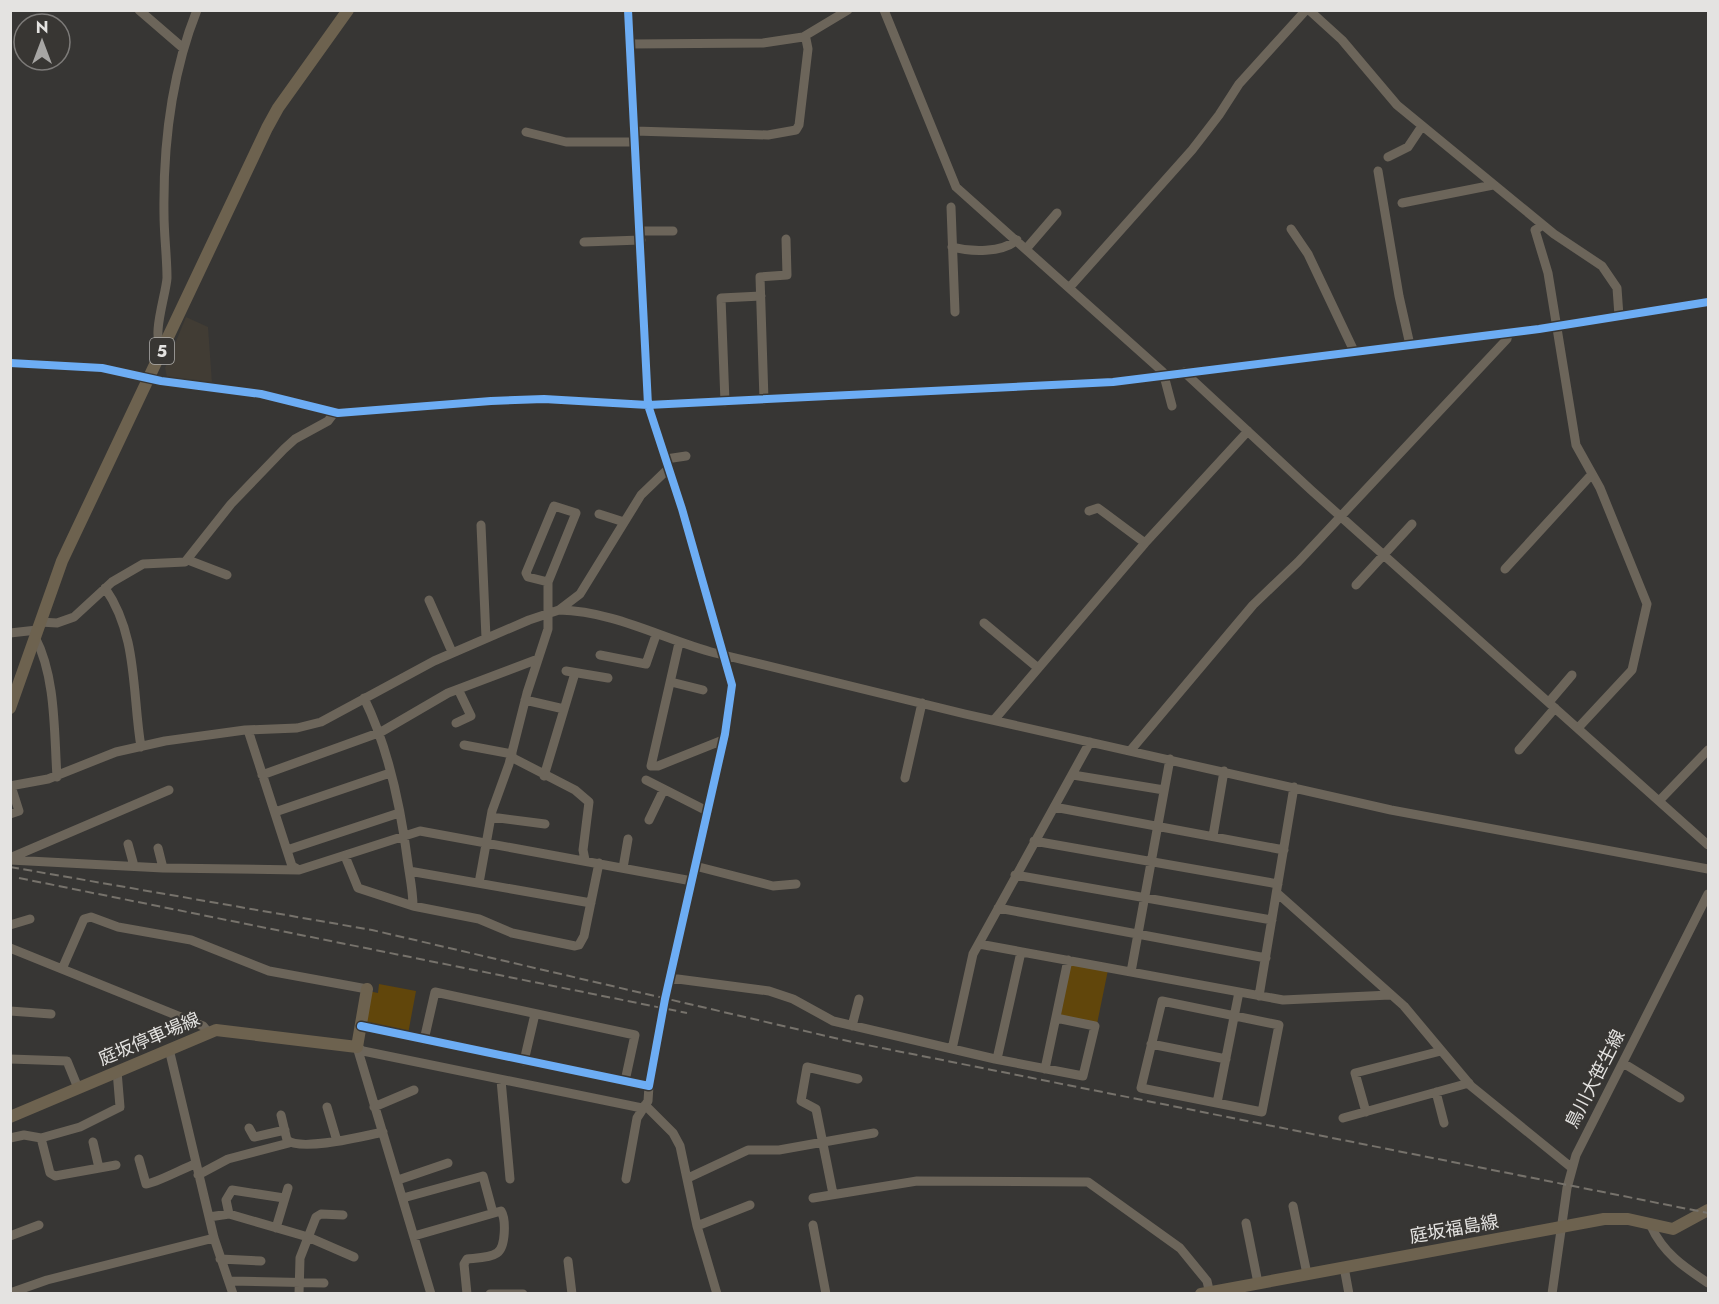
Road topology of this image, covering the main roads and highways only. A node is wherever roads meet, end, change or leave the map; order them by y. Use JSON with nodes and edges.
{"nodes":[{"id":1,"x":348,"y":10,"type":"edge"},
{"id":2,"x":10,"y":708,"type":"edge"},
{"id":3,"x":367,"y":989,"type":"road end"},
{"id":4,"x":10,"y":1117,"type":"edge"},
{"id":5,"x":1708,"y":1210,"type":"edge"},
{"id":6,"x":1207,"y":1293,"type":"edge"}],
"edges":[{"from":1,"to":2,"type":"main road","number":"5"},
{"from":3,"to":4,"type":"main road","name":"庭坂停車場線"},
{"from":5,"to":6,"type":"main road","name":"庭坂福島線"}]}
